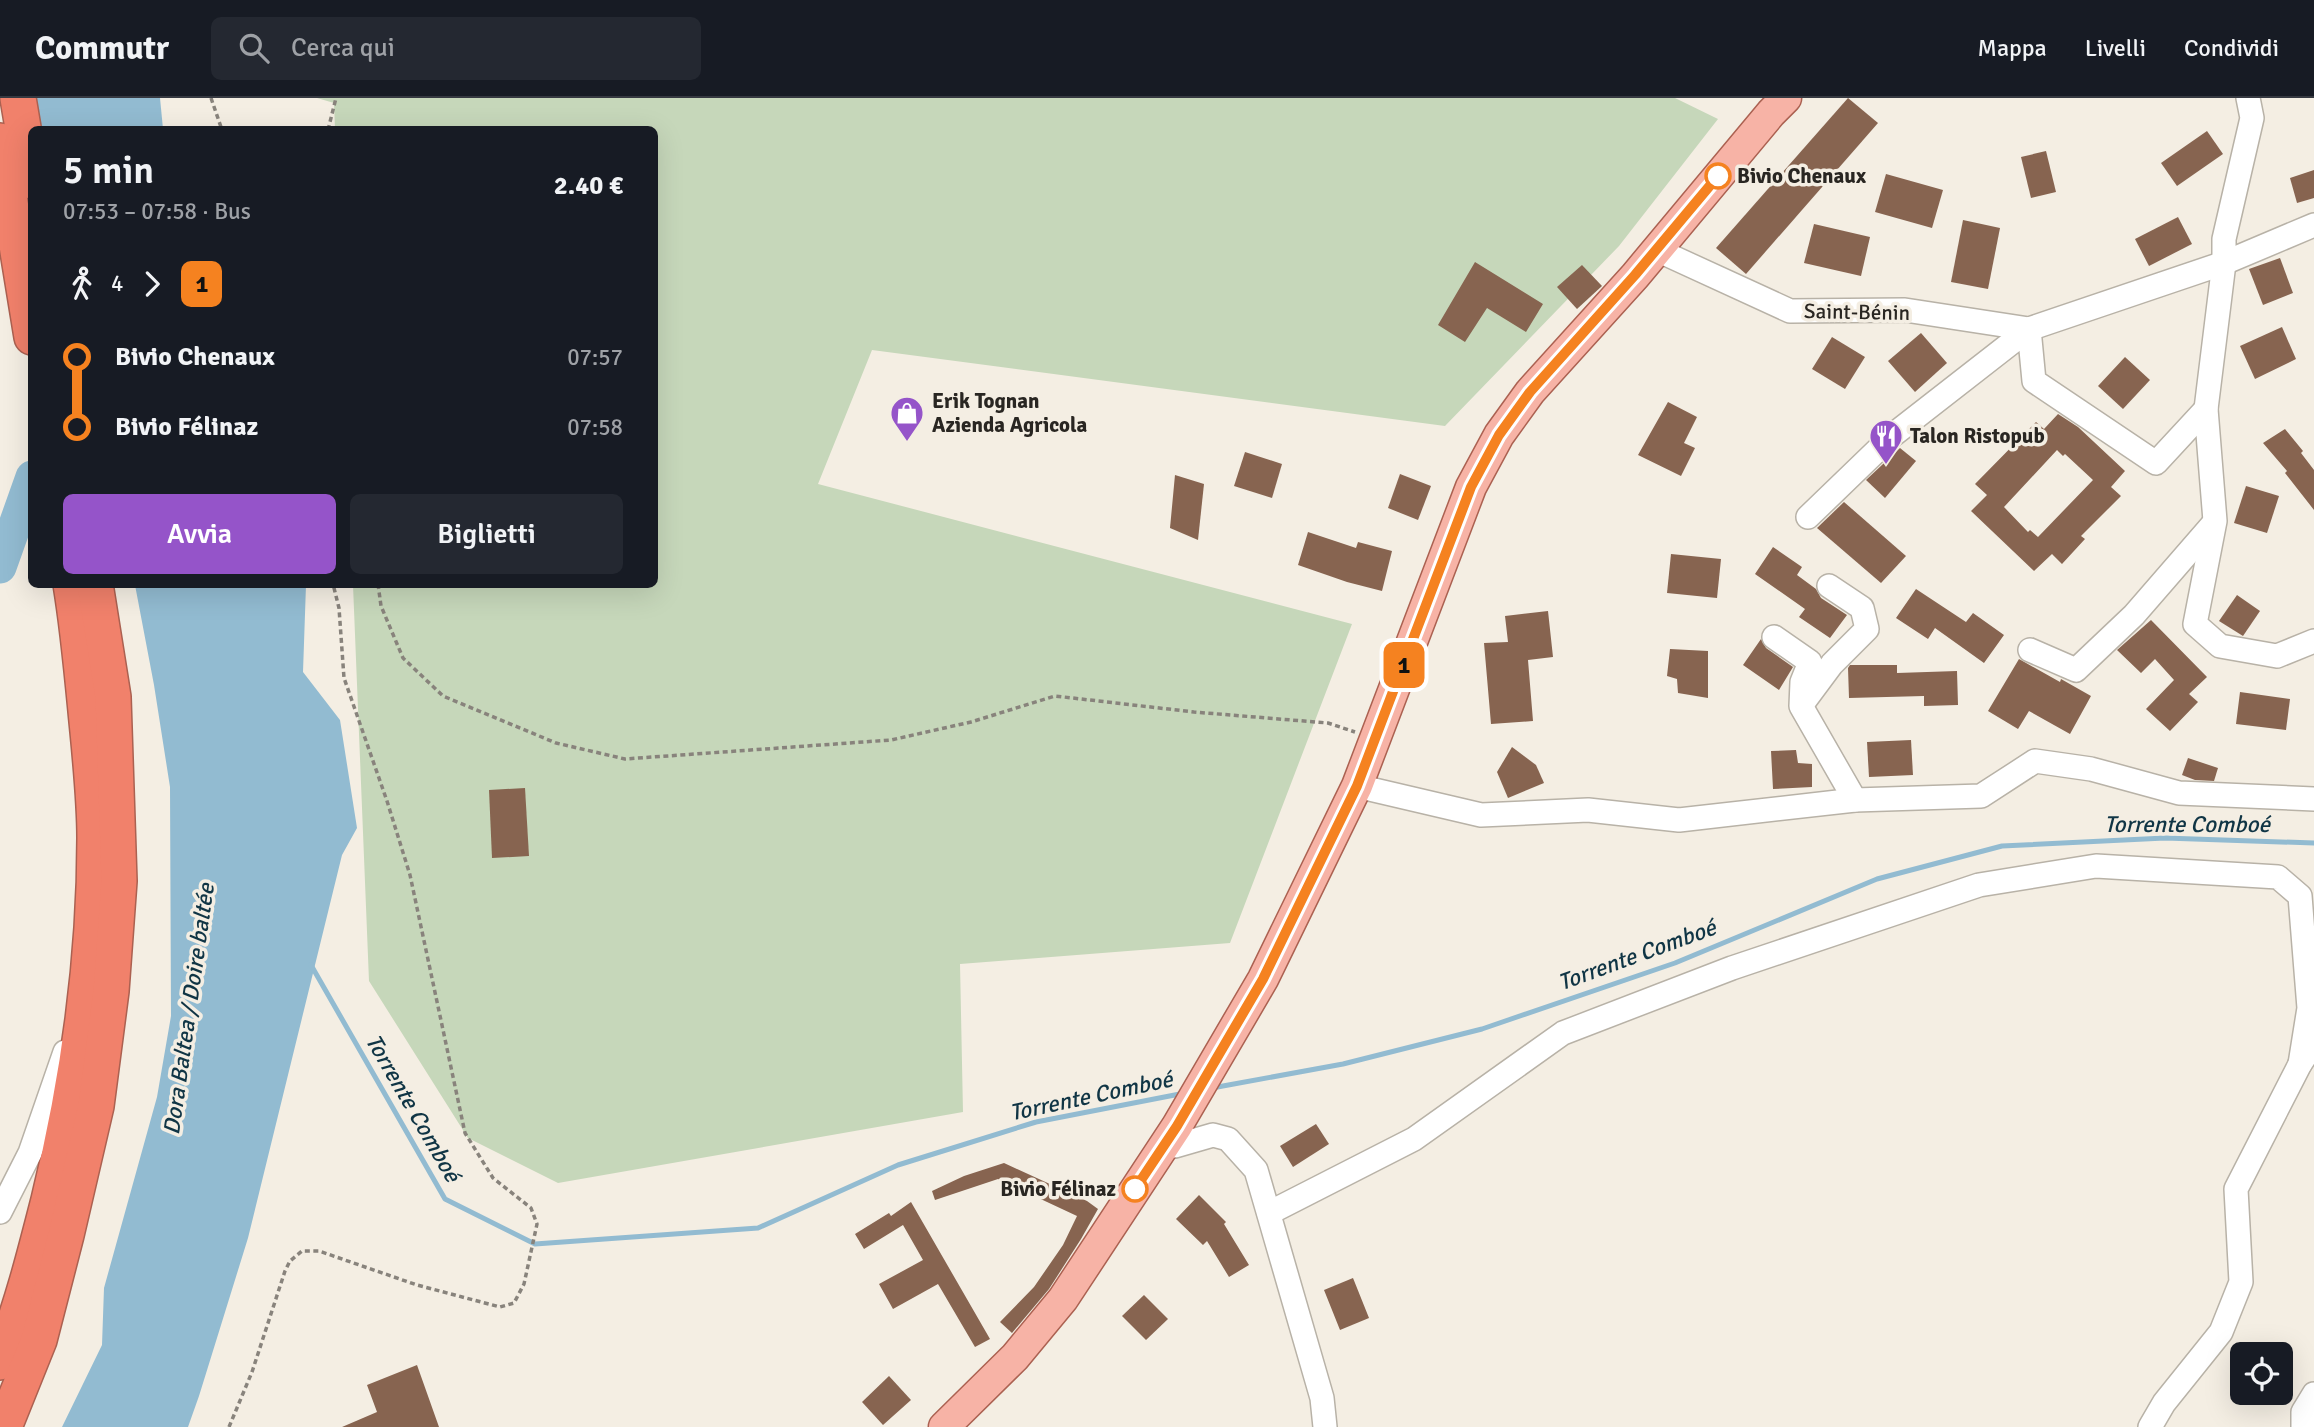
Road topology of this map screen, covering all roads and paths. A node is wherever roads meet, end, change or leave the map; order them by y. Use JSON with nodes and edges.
{"nodes":[{"id":1,"x":18,"y":98,"type":"edge"},
{"id":2,"x":211,"y":98,"type":"edge"},
{"id":3,"x":336,"y":98,"type":"edge"},
{"id":4,"x":1786,"y":98,"type":"edge"},
{"id":5,"x":2248,"y":98,"type":"edge"},
{"id":6,"x":221,"y":126,"type":"edge"},
{"id":7,"x":329,"y":126,"type":"edge"},
{"id":8,"x":0,"y":141,"type":"edge"},
{"id":9,"x":28,"y":157,"type":"edge"},
{"id":10,"x":2314,"y":225,"type":"edge"},
{"id":11,"x":1655,"y":249,"type":"junction"},
{"id":12,"x":2224,"y":263,"type":"junction"},
{"id":13,"x":28,"y":312,"type":"edge"},
{"id":14,"x":2029,"y":329,"type":"junction"},
{"id":15,"x":2206,"y":410,"type":"junction"},
{"id":16,"x":1808,"y":517,"type":"dead end"},
{"id":17,"x":2215,"y":521,"type":"junction"},
{"id":18,"x":1829,"y":586,"type":"dead end"},
{"id":19,"x":71,"y":588,"type":"edge"},
{"id":20,"x":96,"y":588,"type":"edge"},
{"id":21,"x":334,"y":588,"type":"edge"},
{"id":22,"x":379,"y":588,"type":"edge"},
{"id":23,"x":1774,"y":637,"type":"dead end"},
{"id":24,"x":2314,"y":641,"type":"edge"},
{"id":25,"x":2030,"y":650,"type":"dead end"},
{"id":26,"x":1801,"y":706,"type":"junction"},
{"id":27,"x":1377,"y":739,"type":"junction"},
{"id":28,"x":1357,"y":786,"type":"junction"},
{"id":29,"x":2314,"y":799,"type":"edge"},
{"id":30,"x":1855,"y":800,"type":"junction"},
{"id":31,"x":91,"y":940,"type":"junction"},
{"id":32,"x":2314,"y":1045,"type":"edge"},
{"id":33,"x":2300,"y":1063,"type":"junction"},
{"id":34,"x":1171,"y":1134,"type":"junction"},
{"id":35,"x":0,"y":1212,"type":"edge"},
{"id":36,"x":1269,"y":1213,"type":"junction"},
{"id":37,"x":0,"y":1362,"type":"edge"},
{"id":38,"x":2314,"y":1394,"type":"edge"},
{"id":39,"x":4,"y":1427,"type":"edge"},
{"id":40,"x":229,"y":1427,"type":"edge"},
{"id":41,"x":944,"y":1427,"type":"edge"},
{"id":42,"x":1325,"y":1427,"type":"edge"},
{"id":43,"x":2150,"y":1427,"type":"edge"},
{"id":44,"x":2304,"y":1427,"type":"edge"}],
"edges":[{"from":1,"to":9,"type":"highway"},
{"from":2,"to":6,"type":"path"},
{"from":3,"to":7,"type":"path"},
{"from":4,"to":11,"type":"main road"},
{"from":5,"to":12,"type":"street"},
{"from":8,"to":13,"type":"highway"},
{"from":10,"to":12,"type":"street","name":"Saint-Bénin"},
{"from":11,"to":14,"type":"street","name":"Saint-Bénin"},
{"from":11,"to":27,"type":"main road"},
{"from":12,"to":14,"type":"street","name":"Saint-Bénin"},
{"from":12,"to":15,"type":"street"},
{"from":14,"to":15,"type":"street"},
{"from":14,"to":16,"type":"street","name":"Saint-Bénin"},
{"from":15,"to":17,"type":"street"},
{"from":17,"to":24,"type":"street"},
{"from":17,"to":25,"type":"street"},
{"from":18,"to":26,"type":"street"},
{"from":19,"to":31,"type":"highway"},
{"from":20,"to":39,"type":"highway"},
{"from":21,"to":40,"type":"path"},
{"from":22,"to":27,"type":"path"},
{"from":23,"to":26,"type":"street"},
{"from":26,"to":30,"type":"street"},
{"from":27,"to":28,"type":"main road"},
{"from":28,"to":30,"type":"street"},
{"from":28,"to":34,"type":"main road"},
{"from":29,"to":30,"type":"street"},
{"from":31,"to":35,"type":"street"},
{"from":31,"to":37,"type":"highway"},
{"from":32,"to":33,"type":"street"},
{"from":33,"to":36,"type":"street"},
{"from":33,"to":43,"type":"street"},
{"from":34,"to":36,"type":"street"},
{"from":34,"to":41,"type":"main road"},
{"from":36,"to":42,"type":"street"},
{"from":38,"to":44,"type":"street"}]}
